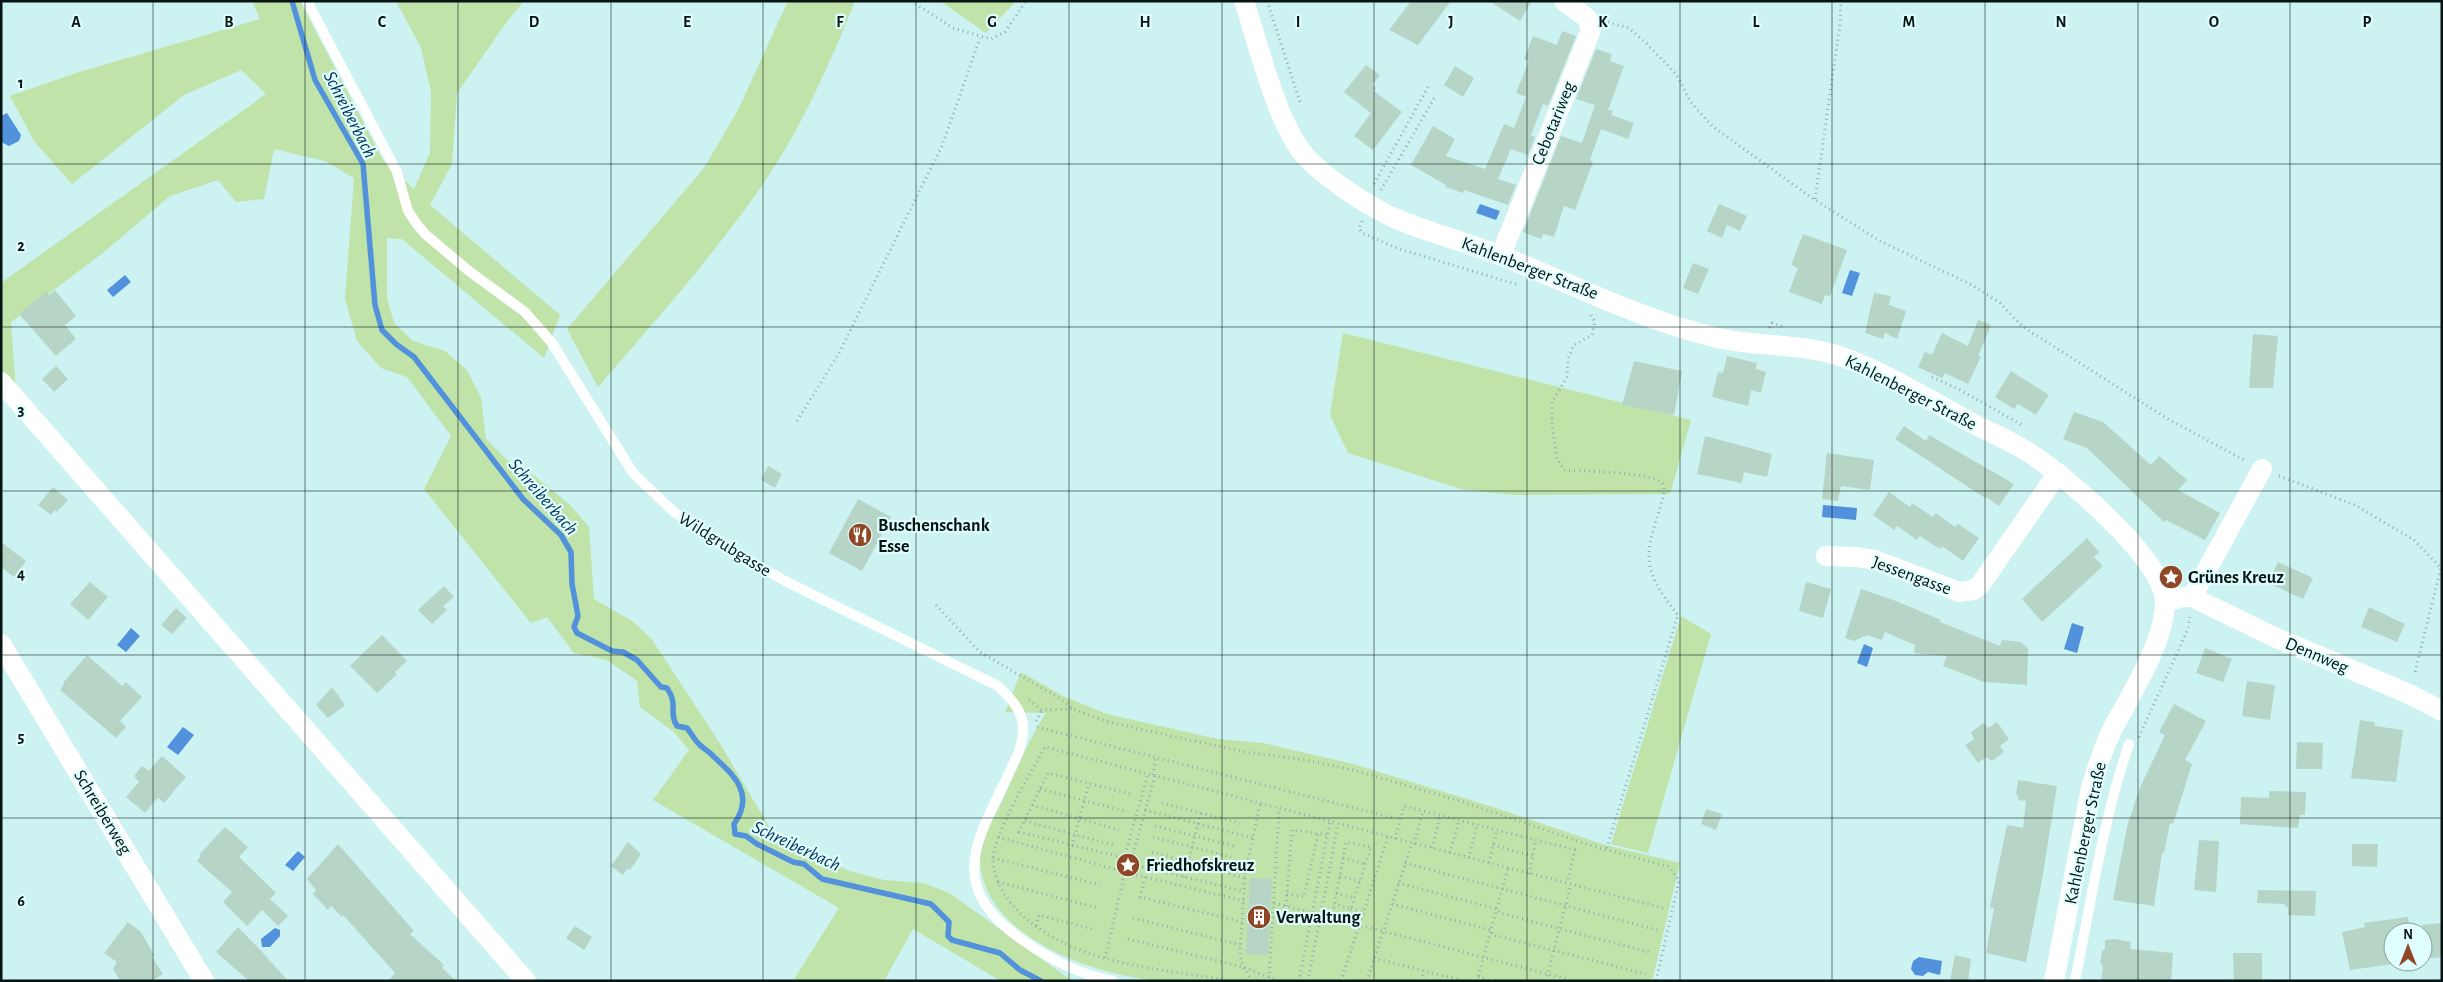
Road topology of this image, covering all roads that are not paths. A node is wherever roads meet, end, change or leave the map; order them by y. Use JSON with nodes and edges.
{"nodes":[{"id":1,"x":307,"y":1,"type":"edge"},
{"id":2,"x":1244,"y":1,"type":"edge"},
{"id":3,"x":1564,"y":1,"type":"edge"},
{"id":4,"x":1501,"y":255,"type":"junction"},
{"id":5,"x":1,"y":382,"type":"edge"},
{"id":6,"x":2262,"y":469,"type":"road end"},
{"id":7,"x":2058,"y":473,"type":"junction"},
{"id":8,"x":1826,"y":556,"type":"dead end"},
{"id":9,"x":2165,"y":603,"type":"junction"},
{"id":10,"x":2190,"y":604,"type":"junction"},
{"id":11,"x":1,"y":644,"type":"edge"},
{"id":12,"x":2442,"y":711,"type":"edge"},
{"id":13,"x":2129,"y":744,"type":"road end"},
{"id":14,"x":204,"y":981,"type":"edge"},
{"id":15,"x":526,"y":981,"type":"edge"},
{"id":16,"x":1113,"y":981,"type":"edge"},
{"id":17,"x":2054,"y":981,"type":"edge"},
{"id":18,"x":2076,"y":981,"type":"edge"}],
"edges":[{"from":1,"to":16,"type":"lane","name":"Wildgrubgasse"},
{"from":2,"to":4,"type":"street","name":"Kahlenberger Straße"},
{"from":3,"to":4,"type":"street","name":"Cebotariweg"},
{"from":4,"to":7,"type":"street","name":"Kahlenberger Straße"},
{"from":5,"to":15,"type":"street"},
{"from":6,"to":10,"type":"street"},
{"from":7,"to":8,"type":"street","name":"Jessengasse"},
{"from":7,"to":9,"type":"street","name":"Kahlenberger Straße"},
{"from":9,"to":10,"type":"street"},
{"from":9,"to":17,"type":"street","name":"Kahlenberger Straße"},
{"from":10,"to":12,"type":"street","name":"Dennweg"},
{"from":11,"to":14,"type":"street","name":"Schreiberweg"},
{"from":13,"to":18,"type":"lane"}]}
